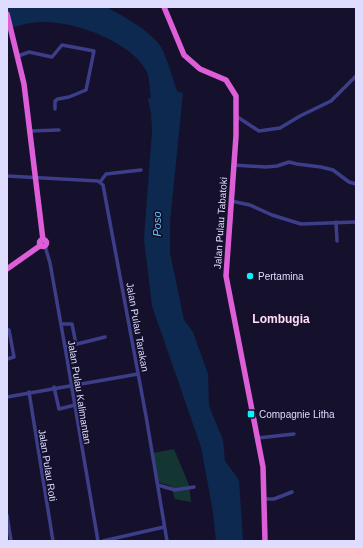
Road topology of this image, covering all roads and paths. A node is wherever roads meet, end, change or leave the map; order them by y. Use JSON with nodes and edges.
{"nodes":[{"id":1,"x":164,"y":7,"type":"edge"},
{"id":2,"x":7,"y":14,"type":"edge"},
{"id":3,"x":18,"y":54,"type":"junction"},
{"id":4,"x":356,"y":76,"type":"edge"},
{"id":5,"x":55,"y":109,"type":"dead end"},
{"id":6,"x":236,"y":116,"type":"junction"},
{"id":7,"x":59,"y":130,"type":"dead end"},
{"id":8,"x":30,"y":131,"type":"junction"},
{"id":9,"x":233,"y":165,"type":"junction"},
{"id":10,"x":141,"y":170,"type":"dead end"},
{"id":11,"x":7,"y":176,"type":"edge"},
{"id":12,"x":35,"y":179,"type":"junction"},
{"id":13,"x":100,"y":182,"type":"junction"},
{"id":14,"x":356,"y":184,"type":"edge"},
{"id":15,"x":231,"y":201,"type":"junction"},
{"id":16,"x":336,"y":222,"type":"junction"},
{"id":17,"x":356,"y":222,"type":"edge"},
{"id":18,"x":337,"y":241,"type":"dead end"},
{"id":19,"x":43,"y":244,"type":"junction"},
{"id":20,"x":7,"y":269,"type":"edge"},
{"id":21,"x":61,"y":324,"type":"junction"},
{"id":22,"x":7,"y":329,"type":"edge"},
{"id":23,"x":105,"y":337,"type":"dead end"},
{"id":24,"x":76,"y":344,"type":"junction"},
{"id":25,"x":65,"y":347,"type":"junction"},
{"id":26,"x":7,"y":359,"type":"edge"},
{"id":27,"x":138,"y":374,"type":"junction"},
{"id":28,"x":72,"y":384,"type":"junction"},
{"id":29,"x":54,"y":388,"type":"junction"},
{"id":30,"x":28,"y":392,"type":"junction"},
{"id":31,"x":7,"y":397,"type":"edge"},
{"id":32,"x":75,"y":405,"type":"junction"},
{"id":33,"x":294,"y":434,"type":"dead end"},
{"id":34,"x":258,"y":438,"type":"junction"},
{"id":35,"x":158,"y":485,"type":"junction"},
{"id":36,"x":194,"y":487,"type":"dead end"},
{"id":37,"x":292,"y":492,"type":"dead end"},
{"id":38,"x":265,"y":499,"type":"junction"},
{"id":39,"x":7,"y":515,"type":"edge"},
{"id":40,"x":7,"y":521,"type":"edge"},
{"id":41,"x":164,"y":528,"type":"junction"},
{"id":42,"x":11,"y":541,"type":"edge"},
{"id":43,"x":53,"y":541,"type":"edge"},
{"id":44,"x":98,"y":541,"type":"edge"},
{"id":45,"x":103,"y":541,"type":"edge"},
{"id":46,"x":167,"y":541,"type":"edge"},
{"id":47,"x":265,"y":541,"type":"edge"}],
"edges":[{"from":1,"to":6,"type":"highway","name":"Jalan Pulau Tabatoki"},
{"from":2,"to":3,"type":"highway"},
{"from":3,"to":5,"type":"street"},
{"from":3,"to":8,"type":"highway"},
{"from":4,"to":6,"type":"street"},
{"from":6,"to":9,"type":"highway","name":"Jalan Pulau Tabatoki"},
{"from":7,"to":8,"type":"street"},
{"from":8,"to":12,"type":"highway"},
{"from":9,"to":14,"type":"street"},
{"from":9,"to":15,"type":"highway","name":"Jalan Pulau Tabatoki"},
{"from":10,"to":13,"type":"street"},
{"from":11,"to":12,"type":"street"},
{"from":12,"to":13,"type":"street"},
{"from":12,"to":19,"type":"highway"},
{"from":13,"to":27,"type":"street","name":"Jalan Pulau Tarakan"},
{"from":15,"to":16,"type":"street"},
{"from":15,"to":34,"type":"highway","name":"Jalan Pulau Tabatoki"},
{"from":16,"to":17,"type":"street"},
{"from":16,"to":18,"type":"street"},
{"from":19,"to":20,"type":"highway"},
{"from":19,"to":21,"type":"street","name":"Jalan Pulau Kalimantan"},
{"from":21,"to":24,"type":"street"},
{"from":21,"to":25,"type":"street","name":"Jalan Pulau Kalimantan"},
{"from":22,"to":26,"type":"street"},
{"from":23,"to":24,"type":"street"},
{"from":24,"to":25,"type":"street"},
{"from":25,"to":28,"type":"street","name":"Jalan Pulau Kalimantan"},
{"from":27,"to":28,"type":"street"},
{"from":27,"to":35,"type":"street","name":"Jalan Pulau Tarakan"},
{"from":28,"to":29,"type":"street"},
{"from":28,"to":32,"type":"street","name":"Jalan Pulau Kalimantan"},
{"from":29,"to":30,"type":"street"},
{"from":29,"to":32,"type":"street"},
{"from":30,"to":31,"type":"street"},
{"from":30,"to":43,"type":"street","name":"Jalan Pulau Roti"},
{"from":32,"to":44,"type":"street","name":"Jalan Pulau Kalimantan"},
{"from":33,"to":34,"type":"street"},
{"from":34,"to":38,"type":"highway","name":"Jalan Pulau Tabatoki"},
{"from":35,"to":36,"type":"street"},
{"from":35,"to":41,"type":"street","name":"Jalan Pulau Tarakan"},
{"from":37,"to":38,"type":"street"},
{"from":38,"to":47,"type":"highway","name":"Jalan Pulau Tabatoki"},
{"from":39,"to":40,"type":"street"},
{"from":40,"to":42,"type":"street"},
{"from":41,"to":45,"type":"street"},
{"from":41,"to":46,"type":"street","name":"Jalan Pulau Tarakan"}]}
